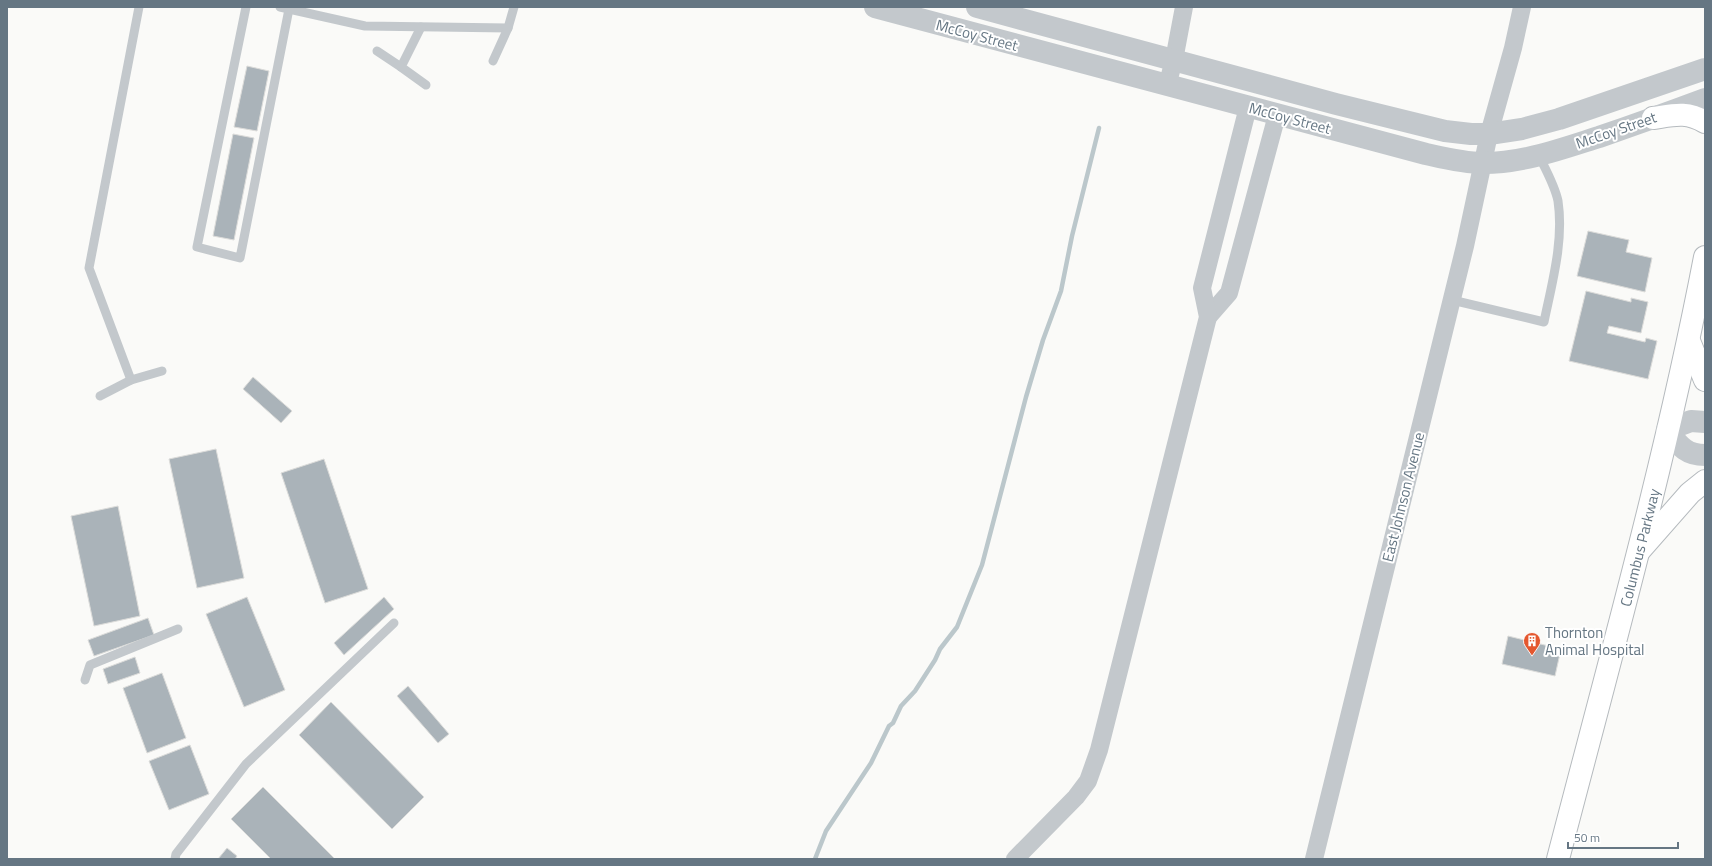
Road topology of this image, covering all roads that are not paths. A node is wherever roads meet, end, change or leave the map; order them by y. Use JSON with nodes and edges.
{"nodes":[{"id":1,"x":139,"y":7,"type":"edge"},
{"id":2,"x":246,"y":7,"type":"edge"},
{"id":3,"x":514,"y":7,"type":"edge"},
{"id":4,"x":875,"y":7,"type":"edge"},
{"id":5,"x":977,"y":7,"type":"edge"},
{"id":6,"x":1184,"y":7,"type":"edge"},
{"id":7,"x":1522,"y":7,"type":"edge"},
{"id":8,"x":284,"y":8,"type":"edge"},
{"id":9,"x":421,"y":27,"type":"junction"},
{"id":10,"x":508,"y":28,"type":"junction"},
{"id":11,"x":377,"y":51,"type":"dead end"},
{"id":12,"x":1174,"y":60,"type":"junction"},
{"id":13,"x":493,"y":62,"type":"dead end"},
{"id":14,"x":401,"y":67,"type":"junction"},
{"id":15,"x":1705,"y":69,"type":"edge"},
{"id":16,"x":426,"y":85,"type":"dead end"},
{"id":17,"x":1167,"y":86,"type":"junction"},
{"id":18,"x":1705,"y":99,"type":"edge"},
{"id":19,"x":1248,"y":107,"type":"junction"},
{"id":20,"x":1277,"y":115,"type":"junction"},
{"id":21,"x":1653,"y":118,"type":"junction"},
{"id":22,"x":1705,"y":122,"type":"edge"},
{"id":23,"x":1489,"y":134,"type":"junction"},
{"id":24,"x":1538,"y":155,"type":"junction"},
{"id":25,"x":1483,"y":163,"type":"junction"},
{"id":26,"x":1705,"y":257,"type":"edge"},
{"id":27,"x":1452,"y":300,"type":"junction"},
{"id":28,"x":1208,"y":317,"type":"junction"},
{"id":29,"x":1689,"y":341,"type":"junction"},
{"id":30,"x":162,"y":371,"type":"dead end"},
{"id":31,"x":131,"y":380,"type":"junction"},
{"id":32,"x":1705,"y":380,"type":"edge"},
{"id":33,"x":100,"y":396,"type":"dead end"},
{"id":34,"x":1705,"y":422,"type":"edge"},
{"id":35,"x":1667,"y":430,"type":"junction"},
{"id":36,"x":1705,"y":455,"type":"edge"},
{"id":37,"x":1705,"y":480,"type":"edge"},
{"id":38,"x":1637,"y":554,"type":"junction"},
{"id":39,"x":394,"y":623,"type":"dead end"},
{"id":40,"x":178,"y":629,"type":"dead end"},
{"id":41,"x":84,"y":680,"type":"dead end"},
{"id":42,"x":175,"y":859,"type":"edge"},
{"id":43,"x":1015,"y":859,"type":"edge"},
{"id":44,"x":1314,"y":859,"type":"edge"},
{"id":45,"x":1558,"y":859,"type":"edge"}],
"edges":[{"from":1,"to":31,"type":"lane"},
{"from":2,"to":8,"type":"lane"},
{"from":3,"to":10,"type":"lane"},
{"from":4,"to":17,"type":"street","name":"McCoy Street"},
{"from":5,"to":12,"type":"street","name":"McCoy Street"},
{"from":6,"to":12,"type":"street"},
{"from":7,"to":23,"type":"street","name":"East Johnson Avenue"},
{"from":8,"to":9,"type":"lane"},
{"from":9,"to":10,"type":"lane"},
{"from":9,"to":14,"type":"lane"},
{"from":10,"to":13,"type":"lane"},
{"from":11,"to":14,"type":"lane"},
{"from":12,"to":17,"type":"street"},
{"from":12,"to":23,"type":"street","name":"McCoy Street"},
{"from":14,"to":16,"type":"lane"},
{"from":15,"to":23,"type":"street","name":"McCoy Street"},
{"from":17,"to":19,"type":"street","name":"McCoy Street"},
{"from":18,"to":21,"type":"street","name":"McCoy Street"},
{"from":19,"to":20,"type":"street","name":"McCoy Street"},
{"from":19,"to":28,"type":"street"},
{"from":20,"to":25,"type":"street","name":"McCoy Street"},
{"from":20,"to":28,"type":"street"},
{"from":21,"to":22,"type":"main road"},
{"from":21,"to":24,"type":"street","name":"McCoy Street"},
{"from":23,"to":25,"type":"street","name":"East Johnson Avenue"},
{"from":24,"to":25,"type":"street","name":"McCoy Street"},
{"from":24,"to":27,"type":"lane"},
{"from":25,"to":27,"type":"street","name":"East Johnson Avenue"},
{"from":26,"to":29,"type":"main road","name":"Columbus Parkway"},
{"from":27,"to":44,"type":"street","name":"East Johnson Avenue"},
{"from":28,"to":43,"type":"street"},
{"from":29,"to":32,"type":"main road"},
{"from":29,"to":35,"type":"main road","name":"Columbus Parkway"},
{"from":30,"to":31,"type":"lane"},
{"from":31,"to":33,"type":"lane"},
{"from":34,"to":35,"type":"street"},
{"from":35,"to":36,"type":"street"},
{"from":35,"to":38,"type":"main road","name":"Columbus Parkway"},
{"from":37,"to":38,"type":"main road"},
{"from":38,"to":45,"type":"main road","name":"Columbus Parkway"},
{"from":39,"to":42,"type":"lane"},
{"from":40,"to":41,"type":"lane"}]}
